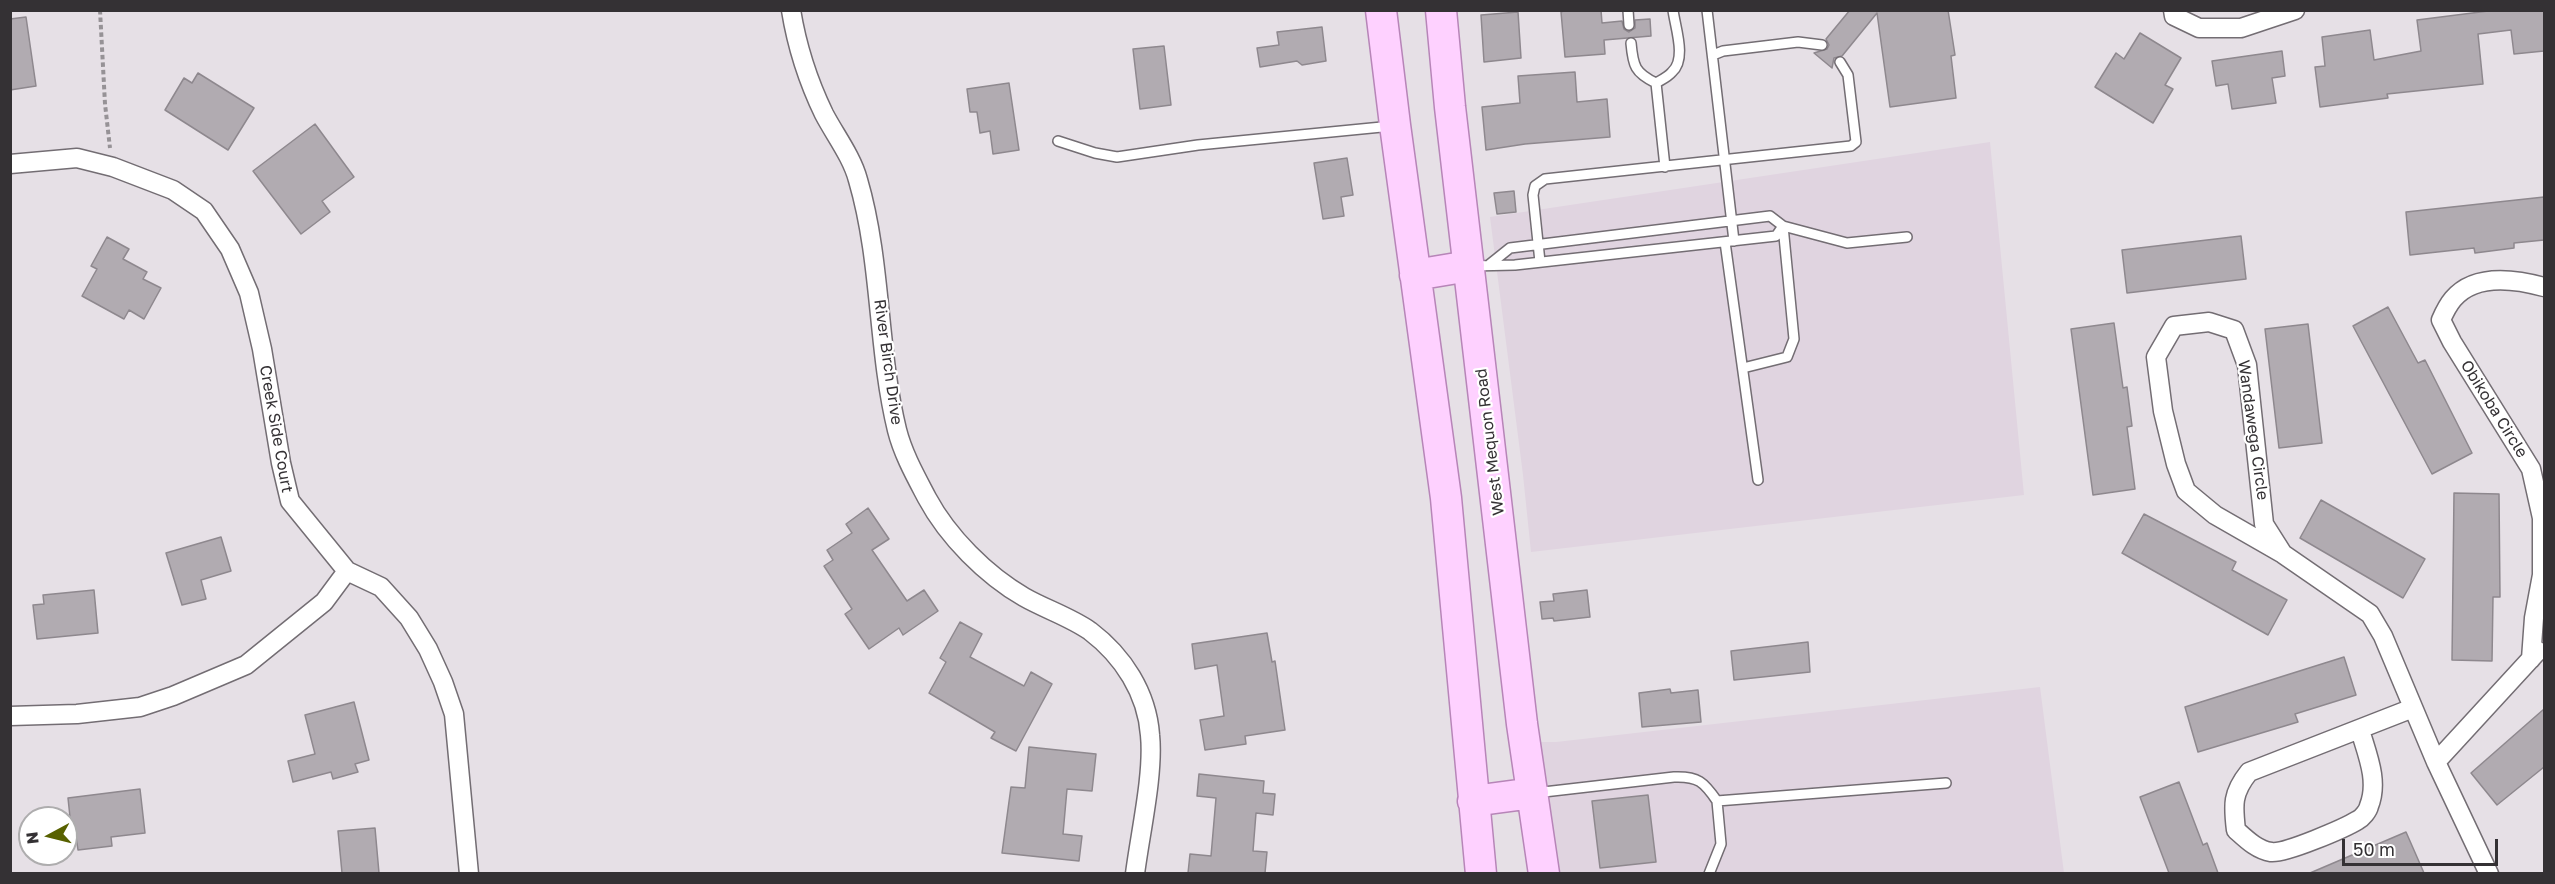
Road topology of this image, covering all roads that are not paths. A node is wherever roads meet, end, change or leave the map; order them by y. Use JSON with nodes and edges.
{"nodes":[{"id":1,"x":791,"y":10,"type":"edge"},
{"id":2,"x":1381,"y":10,"type":"edge"},
{"id":3,"x":1442,"y":10,"type":"edge"},
{"id":4,"x":1628,"y":10,"type":"edge"},
{"id":5,"x":1673,"y":10,"type":"edge"},
{"id":6,"x":1707,"y":10,"type":"edge"},
{"id":7,"x":2173,"y":10,"type":"edge"},
{"id":8,"x":2295,"y":10,"type":"edge"},
{"id":9,"x":1629,"y":24,"type":"dead end"},
{"id":10,"x":1631,"y":43,"type":"dead end"},
{"id":11,"x":1822,"y":45,"type":"dead end"},
{"id":12,"x":1713,"y":55,"type":"junction"},
{"id":13,"x":1840,"y":62,"type":"dead end"},
{"id":14,"x":1656,"y":83,"type":"junction"},
{"id":15,"x":1395,"y":125,"type":"junction"},
{"id":16,"x":1058,"y":141,"type":"dead end"},
{"id":17,"x":1724,"y":161,"type":"junction"},
{"id":18,"x":10,"y":164,"type":"edge"},
{"id":19,"x":1665,"y":167,"type":"junction"},
{"id":20,"x":1732,"y":221,"type":"junction"},
{"id":21,"x":1783,"y":226,"type":"junction"},
{"id":22,"x":1907,"y":237,"type":"dead end"},
{"id":23,"x":1730,"y":241,"type":"junction"},
{"id":24,"x":1538,"y":244,"type":"junction"},
{"id":25,"x":1540,"y":262,"type":"junction"},
{"id":26,"x":1480,"y":265,"type":"junction"},
{"id":27,"x":1415,"y":275,"type":"junction"},
{"id":28,"x":2544,"y":287,"type":"edge"},
{"id":29,"x":1743,"y":368,"type":"junction"},
{"id":30,"x":1758,"y":480,"type":"dead end"},
{"id":31,"x":2283,"y":554,"type":"junction"},
{"id":32,"x":347,"y":571,"type":"junction"},
{"id":33,"x":2544,"y":644,"type":"edge"},
{"id":34,"x":2531,"y":658,"type":"junction"},
{"id":35,"x":2413,"y":708,"type":"junction"},
{"id":36,"x":10,"y":716,"type":"edge"},
{"id":37,"x":2360,"y":729,"type":"junction"},
{"id":38,"x":2436,"y":762,"type":"junction"},
{"id":39,"x":1946,"y":783,"type":"dead end"},
{"id":40,"x":1533,"y":793,"type":"junction"},
{"id":41,"x":1473,"y":801,"type":"junction"},
{"id":42,"x":1718,"y":801,"type":"junction"},
{"id":43,"x":468,"y":873,"type":"edge"},
{"id":44,"x":1135,"y":873,"type":"edge"},
{"id":45,"x":1481,"y":873,"type":"edge"},
{"id":46,"x":1544,"y":873,"type":"edge"},
{"id":47,"x":1709,"y":873,"type":"edge"},
{"id":48,"x":2489,"y":873,"type":"edge"}],
"edges":[{"from":1,"to":44,"type":"street","name":"River Birch Drive"},
{"from":2,"to":15,"type":"main road"},
{"from":3,"to":26,"type":"main road","name":"West Mequon Road"},
{"from":4,"to":9,"type":"lane"},
{"from":5,"to":14,"type":"lane"},
{"from":6,"to":12,"type":"lane"},
{"from":7,"to":8,"type":"street"},
{"from":10,"to":14,"type":"lane"},
{"from":11,"to":12,"type":"lane"},
{"from":12,"to":17,"type":"lane"},
{"from":13,"to":17,"type":"lane"},
{"from":14,"to":19,"type":"lane"},
{"from":15,"to":16,"type":"lane"},
{"from":15,"to":27,"type":"main road"},
{"from":17,"to":19,"type":"lane"},
{"from":17,"to":20,"type":"lane"},
{"from":18,"to":32,"type":"street","name":"Creek Side Court"},
{"from":19,"to":24,"type":"lane"},
{"from":20,"to":21,"type":"lane"},
{"from":20,"to":23,"type":"lane"},
{"from":20,"to":24,"type":"lane"},
{"from":21,"to":22,"type":"lane"},
{"from":21,"to":23,"type":"lane"},
{"from":21,"to":29,"type":"lane"},
{"from":23,"to":25,"type":"lane"},
{"from":23,"to":29,"type":"lane"},
{"from":24,"to":25,"type":"lane"},
{"from":24,"to":26,"type":"lane"},
{"from":25,"to":26,"type":"lane"},
{"from":26,"to":27,"type":"main road"},
{"from":26,"to":40,"type":"main road","name":"West Mequon Road"},
{"from":27,"to":41,"type":"main road"},
{"from":28,"to":34,"type":"street","name":"Obikoba Circle"},
{"from":29,"to":30,"type":"lane"},
{"from":31,"to":31,"type":"street","name":"Wandawega Circle"},
{"from":31,"to":35,"type":"street","name":"Wandawega Circle"},
{"from":32,"to":36,"type":"street"},
{"from":32,"to":43,"type":"street","name":"Creek Side Court"},
{"from":33,"to":34,"type":"street"},
{"from":34,"to":38,"type":"street"},
{"from":35,"to":37,"type":"street"},
{"from":35,"to":38,"type":"street","name":"Wandawega Circle"},
{"from":37,"to":37,"type":"street"},
{"from":38,"to":48,"type":"street","name":"Wandawega Circle"},
{"from":39,"to":42,"type":"lane"},
{"from":40,"to":41,"type":"main road"},
{"from":40,"to":42,"type":"lane"},
{"from":40,"to":46,"type":"main road","name":"West Mequon Road"},
{"from":41,"to":45,"type":"main road"},
{"from":42,"to":47,"type":"lane"}]}
